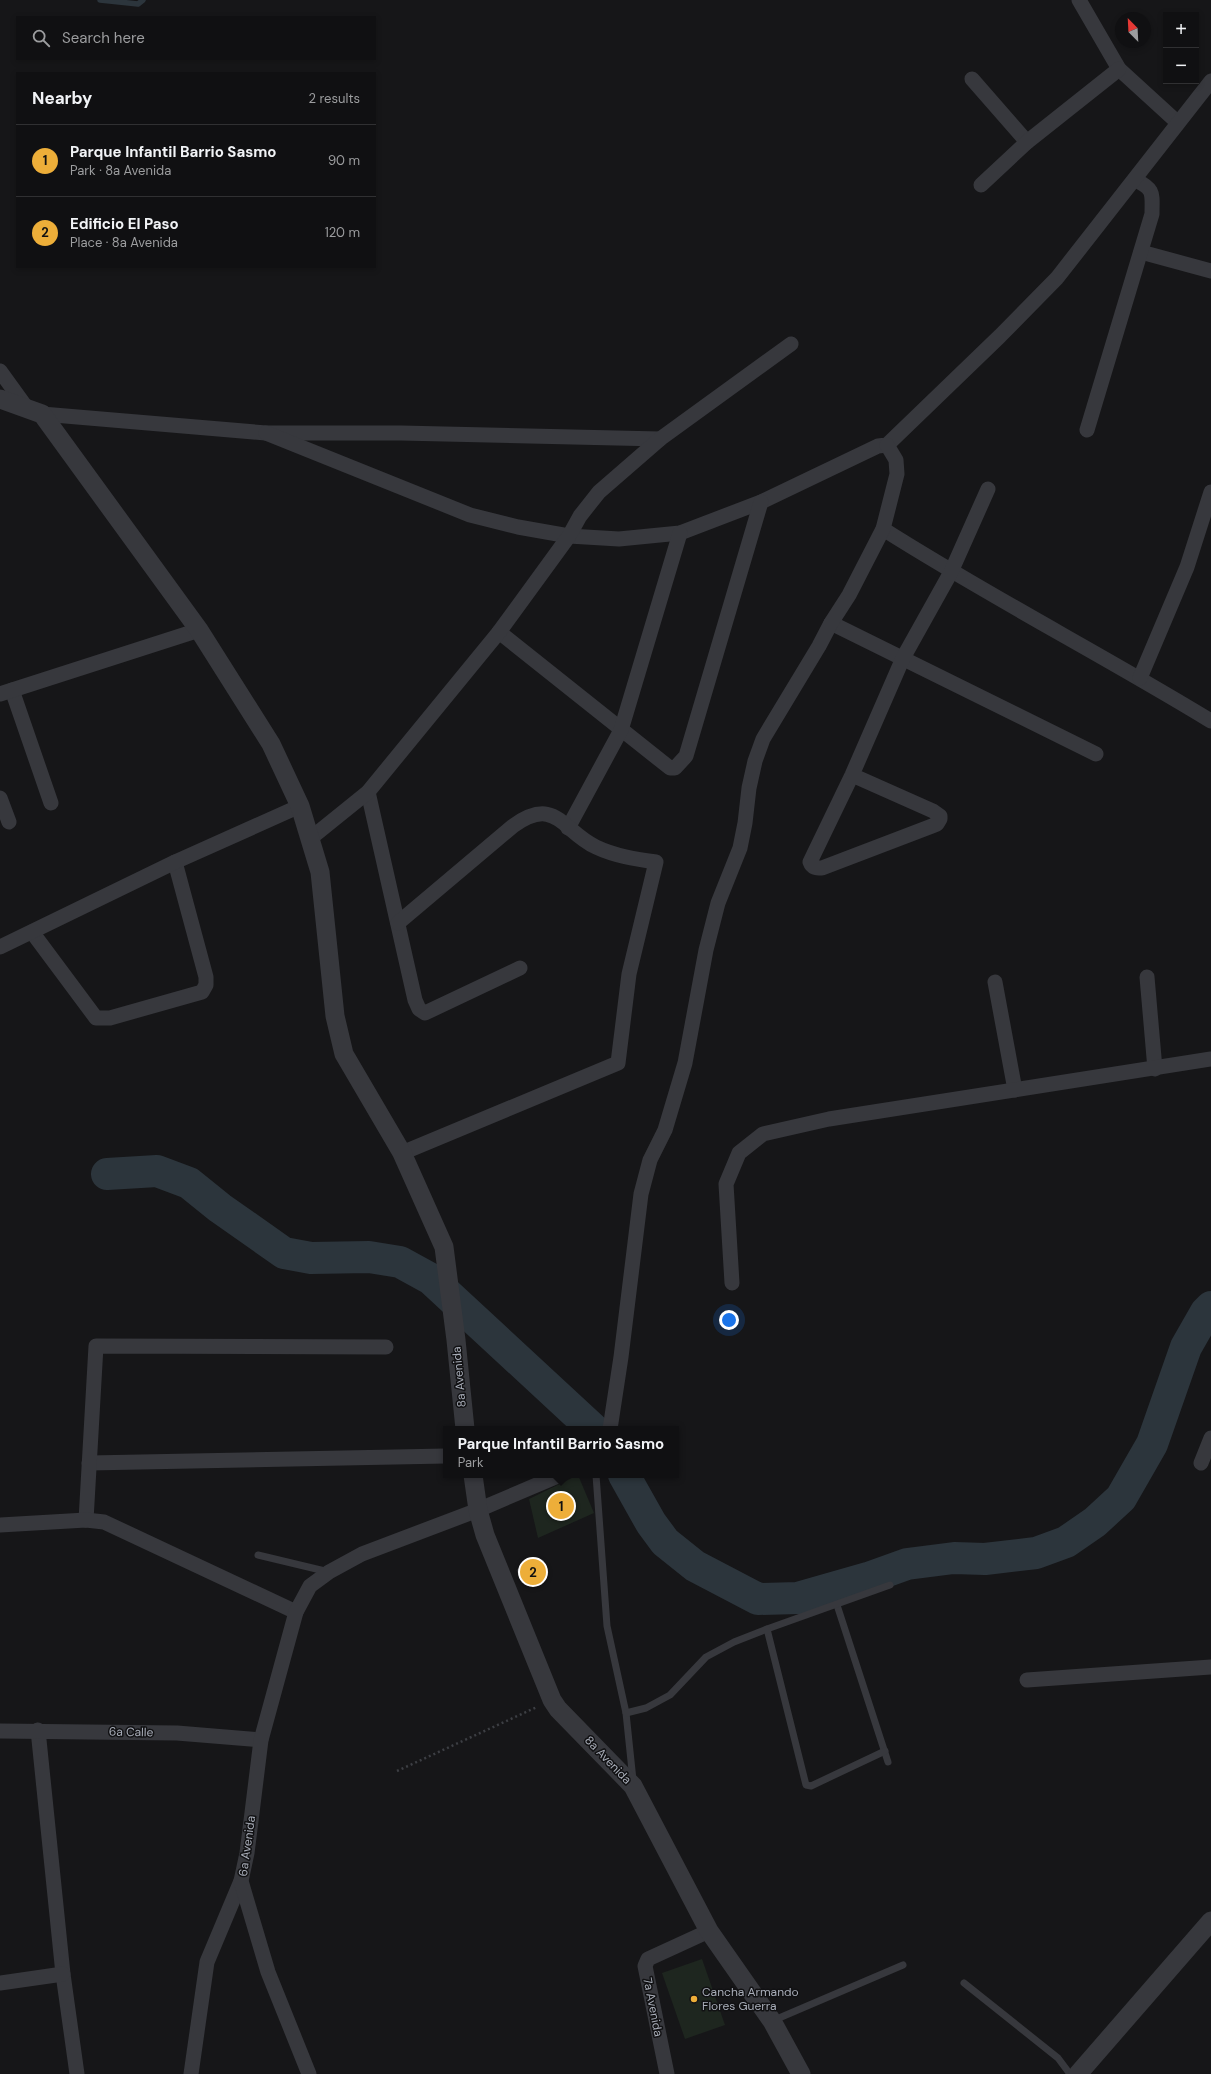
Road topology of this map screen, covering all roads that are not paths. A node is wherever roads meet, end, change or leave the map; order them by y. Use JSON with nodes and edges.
{"nodes":[{"id":1,"x":1079,"y":0,"type":"edge"},
{"id":2,"x":1119,"y":69,"type":"junction"},
{"id":3,"x":972,"y":79,"type":"dead end"},
{"id":4,"x":1211,"y":82,"type":"edge"},
{"id":5,"x":1177,"y":122,"type":"junction"},
{"id":6,"x":1028,"y":142,"type":"junction"},
{"id":7,"x":1136,"y":180,"type":"junction"},
{"id":8,"x":981,"y":185,"type":"dead end"},
{"id":9,"x":1140,"y":252,"type":"junction"},
{"id":10,"x":1211,"y":271,"type":"edge"},
{"id":11,"x":791,"y":344,"type":"dead end"},
{"id":12,"x":0,"y":371,"type":"edge"},
{"id":13,"x":0,"y":399,"type":"edge"},
{"id":14,"x":34,"y":411,"type":"junction"},
{"id":15,"x":1087,"y":430,"type":"dead end"},
{"id":16,"x":266,"y":433,"type":"junction"},
{"id":17,"x":660,"y":439,"type":"junction"},
{"id":18,"x":887,"y":445,"type":"junction"},
{"id":19,"x":988,"y":489,"type":"dead end"},
{"id":20,"x":1211,"y":492,"type":"edge"},
{"id":21,"x":762,"y":502,"type":"junction"},
{"id":22,"x":883,"y":529,"type":"junction"},
{"id":23,"x":680,"y":533,"type":"junction"},
{"id":24,"x":569,"y":536,"type":"junction"},
{"id":25,"x":951,"y":572,"type":"junction"},
{"id":26,"x":831,"y":623,"type":"junction"},
{"id":27,"x":199,"y":630,"type":"junction"},
{"id":28,"x":499,"y":632,"type":"junction"},
{"id":29,"x":903,"y":658,"type":"junction"},
{"id":30,"x":1140,"y":678,"type":"junction"},
{"id":31,"x":6,"y":692,"type":"edge"},
{"id":32,"x":1211,"y":721,"type":"edge"},
{"id":33,"x":620,"y":730,"type":"junction"},
{"id":34,"x":1096,"y":754,"type":"dead end"},
{"id":35,"x":852,"y":775,"type":"junction"},
{"id":36,"x":368,"y":792,"type":"junction"},
{"id":37,"x":0,"y":798,"type":"edge"},
{"id":38,"x":51,"y":803,"type":"dead end"},
{"id":39,"x":300,"y":806,"type":"junction"},
{"id":40,"x":9,"y":822,"type":"dead end"},
{"id":41,"x":568,"y":828,"type":"junction"},
{"id":42,"x":311,"y":838,"type":"junction"},
{"id":43,"x":175,"y":862,"type":"junction"},
{"id":44,"x":398,"y":923,"type":"junction"},
{"id":45,"x":32,"y":932,"type":"junction"},
{"id":46,"x":0,"y":947,"type":"edge"},
{"id":47,"x":520,"y":968,"type":"dead end"},
{"id":48,"x":1147,"y":977,"type":"dead end"},
{"id":49,"x":995,"y":982,"type":"dead end"},
{"id":50,"x":1211,"y":1059,"type":"edge"},
{"id":51,"x":1154,"y":1069,"type":"junction"},
{"id":52,"x":1015,"y":1090,"type":"junction"},
{"id":53,"x":402,"y":1153,"type":"junction"},
{"id":54,"x":732,"y":1283,"type":"dead end"},
{"id":55,"x":386,"y":1347,"type":"dead end"},
{"id":56,"x":465,"y":1426,"type":"edge"},
{"id":57,"x":610,"y":1426,"type":"edge"},
{"id":58,"x":1211,"y":1438,"type":"edge"},
{"id":59,"x":443,"y":1456,"type":"edge"},
{"id":60,"x":89,"y":1463,"type":"junction"},
{"id":61,"x":1202,"y":1463,"type":"dead end"},
{"id":62,"x":473,"y":1478,"type":"edge"},
{"id":63,"x":553,"y":1478,"type":"edge"},
{"id":64,"x":596,"y":1478,"type":"edge"},
{"id":65,"x":478,"y":1510,"type":"junction"},
{"id":66,"x":86,"y":1520,"type":"junction"},
{"id":67,"x":0,"y":1525,"type":"edge"},
{"id":68,"x":258,"y":1555,"type":"dead end"},
{"id":69,"x":329,"y":1572,"type":"junction"},
{"id":70,"x":890,"y":1585,"type":"dead end"},
{"id":71,"x":837,"y":1605,"type":"junction"},
{"id":72,"x":296,"y":1612,"type":"junction"},
{"id":73,"x":767,"y":1629,"type":"junction"},
{"id":74,"x":1211,"y":1667,"type":"edge"},
{"id":75,"x":1026,"y":1680,"type":"dead end"},
{"id":76,"x":626,"y":1713,"type":"junction"},
{"id":77,"x":38,"y":1730,"type":"junction"},
{"id":78,"x":0,"y":1731,"type":"edge"},
{"id":79,"x":261,"y":1740,"type":"junction"},
{"id":80,"x":885,"y":1751,"type":"junction"},
{"id":81,"x":888,"y":1762,"type":"dead end"},
{"id":82,"x":633,"y":1786,"type":"junction"},
{"id":83,"x":241,"y":1881,"type":"junction"},
{"id":84,"x":1211,"y":1921,"type":"edge"},
{"id":85,"x":709,"y":1931,"type":"junction"},
{"id":86,"x":903,"y":1965,"type":"dead end"},
{"id":87,"x":63,"y":1974,"type":"junction"},
{"id":88,"x":0,"y":1983,"type":"edge"},
{"id":89,"x":964,"y":1983,"type":"dead end"},
{"id":90,"x":772,"y":2021,"type":"junction"},
{"id":91,"x":76,"y":2074,"type":"edge"},
{"id":92,"x":192,"y":2074,"type":"edge"},
{"id":93,"x":309,"y":2074,"type":"edge"},
{"id":94,"x":667,"y":2074,"type":"edge"},
{"id":95,"x":801,"y":2074,"type":"edge"},
{"id":96,"x":1070,"y":2074,"type":"edge"},
{"id":97,"x":1078,"y":2074,"type":"edge"}],
"edges":[{"from":1,"to":2,"type":"street"},
{"from":2,"to":5,"type":"street"},
{"from":2,"to":6,"type":"street"},
{"from":3,"to":6,"type":"street"},
{"from":4,"to":5,"type":"street"},
{"from":5,"to":7,"type":"street"},
{"from":6,"to":8,"type":"street"},
{"from":7,"to":9,"type":"street"},
{"from":7,"to":18,"type":"street"},
{"from":9,"to":10,"type":"street"},
{"from":9,"to":15,"type":"street"},
{"from":11,"to":17,"type":"street"},
{"from":12,"to":14,"type":"street"},
{"from":13,"to":14,"type":"street"},
{"from":14,"to":16,"type":"street"},
{"from":14,"to":27,"type":"street","name":"8a Avenida"},
{"from":16,"to":17,"type":"street"},
{"from":16,"to":24,"type":"street"},
{"from":17,"to":24,"type":"street"},
{"from":18,"to":21,"type":"street"},
{"from":18,"to":22,"type":"street"},
{"from":19,"to":25,"type":"street"},
{"from":20,"to":30,"type":"street"},
{"from":21,"to":23,"type":"street"},
{"from":21,"to":33,"type":"street"},
{"from":22,"to":25,"type":"street"},
{"from":22,"to":26,"type":"street"},
{"from":23,"to":24,"type":"street"},
{"from":23,"to":33,"type":"street"},
{"from":24,"to":28,"type":"street"},
{"from":25,"to":29,"type":"street"},
{"from":25,"to":30,"type":"street"},
{"from":26,"to":29,"type":"street"},
{"from":26,"to":57,"type":"street"},
{"from":27,"to":31,"type":"street"},
{"from":27,"to":39,"type":"street","name":"8a Avenida"},
{"from":28,"to":33,"type":"street"},
{"from":28,"to":36,"type":"street"},
{"from":29,"to":34,"type":"street"},
{"from":29,"to":35,"type":"street"},
{"from":30,"to":32,"type":"street"},
{"from":31,"to":38,"type":"street"},
{"from":33,"to":41,"type":"street"},
{"from":35,"to":35,"type":"street"},
{"from":36,"to":42,"type":"street"},
{"from":36,"to":44,"type":"street"},
{"from":37,"to":40,"type":"street"},
{"from":39,"to":42,"type":"street","name":"8a Avenida"},
{"from":39,"to":43,"type":"street"},
{"from":41,"to":44,"type":"street"},
{"from":41,"to":53,"type":"street"},
{"from":42,"to":53,"type":"street","name":"8a Avenida"},
{"from":43,"to":45,"type":"street"},
{"from":43,"to":45,"type":"street"},
{"from":44,"to":47,"type":"street"},
{"from":45,"to":46,"type":"street"},
{"from":48,"to":51,"type":"street"},
{"from":49,"to":52,"type":"street"},
{"from":50,"to":51,"type":"street"},
{"from":51,"to":52,"type":"street"},
{"from":52,"to":54,"type":"street"},
{"from":53,"to":56,"type":"street","name":"8a Avenida"},
{"from":55,"to":60,"type":"street"},
{"from":58,"to":61,"type":"street"},
{"from":59,"to":60,"type":"street"},
{"from":60,"to":66,"type":"street"},
{"from":62,"to":65,"type":"street","name":"8a Avenida"},
{"from":63,"to":65,"type":"street","name":"6a Avenida"},
{"from":64,"to":76,"type":"lane"},
{"from":65,"to":69,"type":"street","name":"6a Avenida"},
{"from":65,"to":82,"type":"street","name":"8a Avenida"},
{"from":66,"to":67,"type":"street"},
{"from":66,"to":72,"type":"street"},
{"from":68,"to":69,"type":"lane"},
{"from":69,"to":72,"type":"street","name":"6a Avenida"},
{"from":70,"to":71,"type":"lane"},
{"from":71,"to":73,"type":"lane"},
{"from":71,"to":80,"type":"lane"},
{"from":72,"to":79,"type":"street","name":"6a Avenida"},
{"from":73,"to":76,"type":"lane"},
{"from":73,"to":80,"type":"lane"},
{"from":74,"to":75,"type":"street"},
{"from":76,"to":82,"type":"lane"},
{"from":77,"to":78,"type":"street","name":"6a Calle"},
{"from":77,"to":79,"type":"street","name":"6a Calle"},
{"from":77,"to":87,"type":"street"},
{"from":79,"to":83,"type":"street","name":"6a Avenida"},
{"from":80,"to":81,"type":"lane"},
{"from":82,"to":85,"type":"street","name":"8a Avenida"},
{"from":83,"to":92,"type":"street"},
{"from":83,"to":93,"type":"street","name":"6a Avenida"},
{"from":84,"to":97,"type":"street"},
{"from":85,"to":90,"type":"street","name":"8a Avenida"},
{"from":85,"to":94,"type":"street","name":"7a Avenida"},
{"from":86,"to":90,"type":"lane"},
{"from":87,"to":88,"type":"street"},
{"from":87,"to":91,"type":"street"},
{"from":89,"to":96,"type":"lane"},
{"from":90,"to":95,"type":"street","name":"8a Avenida"}]}
